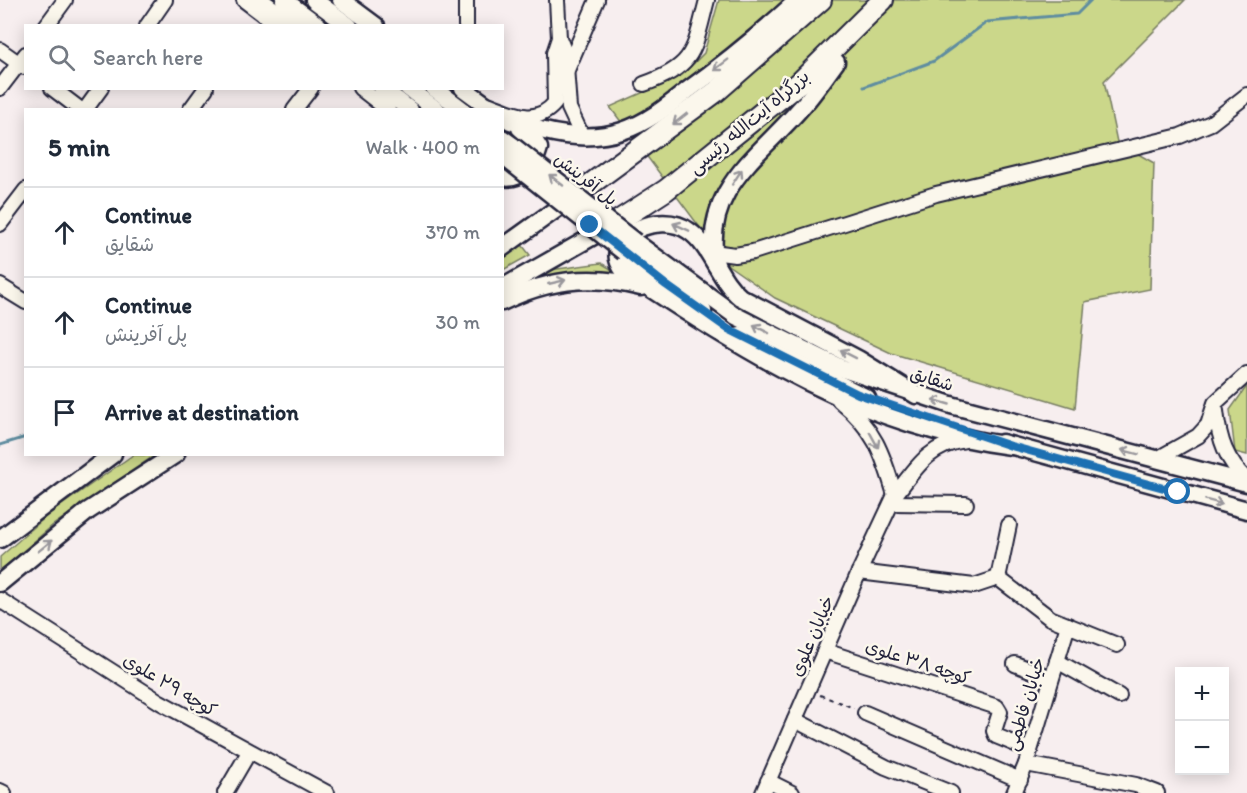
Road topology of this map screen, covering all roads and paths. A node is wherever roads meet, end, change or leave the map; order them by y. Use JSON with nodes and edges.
{"nodes":[{"id":1,"x":65,"y":0,"type":"edge"},
{"id":2,"x":165,"y":0,"type":"edge"},
{"id":3,"x":244,"y":0,"type":"edge"},
{"id":4,"x":284,"y":0,"type":"edge"},
{"id":5,"x":314,"y":0,"type":"edge"},
{"id":6,"x":341,"y":0,"type":"edge"},
{"id":7,"x":466,"y":0,"type":"edge"},
{"id":8,"x":557,"y":0,"type":"edge"},
{"id":9,"x":597,"y":0,"type":"edge"},
{"id":10,"x":708,"y":0,"type":"edge"},
{"id":11,"x":821,"y":0,"type":"edge"},
{"id":12,"x":883,"y":0,"type":"edge"},
{"id":13,"x":261,"y":7,"type":"edge"},
{"id":14,"x":801,"y":8,"type":"edge"},
{"id":15,"x":47,"y":24,"type":"edge"},
{"id":16,"x":148,"y":24,"type":"edge"},
{"id":17,"x":255,"y":24,"type":"edge"},
{"id":18,"x":276,"y":24,"type":"edge"},
{"id":19,"x":291,"y":24,"type":"edge"},
{"id":20,"x":316,"y":24,"type":"edge"},
{"id":21,"x":346,"y":24,"type":"edge"},
{"id":22,"x":373,"y":24,"type":"edge"},
{"id":23,"x":466,"y":24,"type":"edge"},
{"id":24,"x":859,"y":24,"type":"junction"},
{"id":25,"x":559,"y":38,"type":"junction"},
{"id":26,"x":754,"y":40,"type":"joint"},
{"id":27,"x":0,"y":50,"type":"edge"},
{"id":28,"x":23,"y":62,"type":"edge"},
{"id":29,"x":836,"y":62,"type":"joint"},
{"id":30,"x":566,"y":74,"type":"junction"},
{"id":31,"x":644,"y":84,"type":"dead end"},
{"id":32,"x":0,"y":88,"type":"edge"},
{"id":33,"x":55,"y":90,"type":"edge"},
{"id":34,"x":100,"y":90,"type":"edge"},
{"id":35,"x":205,"y":90,"type":"edge"},
{"id":36,"x":309,"y":90,"type":"edge"},
{"id":37,"x":363,"y":90,"type":"edge"},
{"id":38,"x":384,"y":90,"type":"edge"},
{"id":39,"x":411,"y":90,"type":"edge"},
{"id":40,"x":438,"y":90,"type":"edge"},
{"id":41,"x":466,"y":90,"type":"edge"},
{"id":42,"x":1247,"y":96,"type":"edge"},
{"id":43,"x":487,"y":105,"type":"edge"},
{"id":44,"x":78,"y":108,"type":"edge"},
{"id":45,"x":86,"y":108,"type":"edge"},
{"id":46,"x":191,"y":108,"type":"edge"},
{"id":47,"x":296,"y":108,"type":"edge"},
{"id":48,"x":385,"y":108,"type":"edge"},
{"id":49,"x":407,"y":108,"type":"edge"},
{"id":50,"x":434,"y":108,"type":"edge"},
{"id":51,"x":460,"y":108,"type":"edge"},
{"id":52,"x":504,"y":110,"type":"edge"},
{"id":53,"x":506,"y":119,"type":"edge"},
{"id":54,"x":582,"y":136,"type":"junction"},
{"id":55,"x":505,"y":149,"type":"edge"},
{"id":56,"x":504,"y":177,"type":"edge"},
{"id":57,"x":24,"y":191,"type":"edge"},
{"id":58,"x":569,"y":200,"type":"joint"},
{"id":59,"x":0,"y":224,"type":"edge"},
{"id":60,"x":604,"y":230,"type":"joint"},
{"id":61,"x":504,"y":247,"type":"edge"},
{"id":62,"x":630,"y":247,"type":"junction"},
{"id":63,"x":713,"y":252,"type":"junction"},
{"id":64,"x":718,"y":272,"type":"junction"},
{"id":65,"x":0,"y":286,"type":"edge"},
{"id":66,"x":504,"y":287,"type":"edge"},
{"id":67,"x":653,"y":291,"type":"junction"},
{"id":68,"x":24,"y":301,"type":"edge"},
{"id":69,"x":504,"y":301,"type":"edge"},
{"id":70,"x":1247,"y":374,"type":"edge"},
{"id":71,"x":916,"y":395,"type":"junction"},
{"id":72,"x":836,"y":397,"type":"junction"},
{"id":73,"x":1215,"y":403,"type":"junction"},
{"id":74,"x":965,"y":440,"type":"junction"},
{"id":75,"x":1011,"y":446,"type":"junction"},
{"id":76,"x":110,"y":456,"type":"edge"},
{"id":77,"x":173,"y":456,"type":"edge"},
{"id":78,"x":1157,"y":459,"type":"junction"},
{"id":79,"x":1247,"y":482,"type":"edge"},
{"id":80,"x":894,"y":499,"type":"junction"},
{"id":81,"x":966,"y":504,"type":"dead end"},
{"id":82,"x":1247,"y":510,"type":"edge"},
{"id":83,"x":1009,"y":525,"type":"dead end"},
{"id":84,"x":0,"y":539,"type":"edge"},
{"id":85,"x":859,"y":572,"type":"junction"},
{"id":86,"x":998,"y":578,"type":"junction"},
{"id":87,"x":0,"y":583,"type":"edge"},
{"id":88,"x":0,"y":600,"type":"edge"},
{"id":89,"x":1068,"y":625,"type":"junction"},
{"id":90,"x":1117,"y":645,"type":"dead end"},
{"id":91,"x":825,"y":651,"type":"junction"},
{"id":92,"x":1057,"y":661,"type":"junction"},
{"id":93,"x":1015,"y":664,"type":"dead end"},
{"id":94,"x":1051,"y":678,"type":"junction"},
{"id":95,"x":808,"y":690,"type":"junction"},
{"id":96,"x":1119,"y":696,"type":"dead end"},
{"id":97,"x":865,"y":713,"type":"joint"},
{"id":98,"x":795,"y":720,"type":"junction"},
{"id":99,"x":1030,"y":750,"type":"junction"},
{"id":100,"x":249,"y":752,"type":"junction"},
{"id":101,"x":1026,"y":764,"type":"junction"},
{"id":102,"x":766,"y":787,"type":"edge"},
{"id":103,"x":1017,"y":787,"type":"edge"},
{"id":104,"x":0,"y":791,"type":"edge"},
{"id":105,"x":4,"y":793,"type":"edge"},
{"id":106,"x":225,"y":793,"type":"edge"},
{"id":107,"x":327,"y":793,"type":"edge"},
{"id":108,"x":792,"y":793,"type":"edge"},
{"id":109,"x":951,"y":793,"type":"edge"},
{"id":110,"x":1157,"y":793,"type":"edge"}],
"edges":[{"from":1,"to":15,"type":"street"},
{"from":2,"to":16,"type":"street"},
{"from":3,"to":13,"type":"street"},
{"from":4,"to":20,"type":"main road"},
{"from":5,"to":21,"type":"main road"},
{"from":6,"to":22,"type":"main road"},
{"from":7,"to":23,"type":"street"},
{"from":8,"to":25,"type":"street"},
{"from":9,"to":30,"type":"street"},
{"from":10,"to":31,"type":"street"},
{"from":11,"to":14,"type":"highway"},
{"from":12,"to":24,"type":"highway","name":"بزرگراه آیت‌الله رئیسی"},
{"from":13,"to":17,"type":"street"},
{"from":13,"to":18,"type":"street"},
{"from":13,"to":19,"type":"main road"},
{"from":14,"to":26,"type":"highway"},
{"from":14,"to":58,"type":"highway","one_way":true},
{"from":24,"to":29,"type":"highway"},
{"from":24,"to":60,"type":"highway","name":"بزرگراه آیت‌الله رئیسی"},
{"from":25,"to":30,"type":"street"},
{"from":25,"to":52,"type":"street"},
{"from":26,"to":54,"type":"main road","one_way":true},
{"from":27,"to":28,"type":"street"},
{"from":28,"to":32,"type":"street"},
{"from":63,"to":29,"type":"main road","one_way":true},
{"from":30,"to":54,"type":"street"},
{"from":33,"to":44,"type":"street"},
{"from":34,"to":45,"type":"street"},
{"from":35,"to":46,"type":"street"},
{"from":36,"to":47,"type":"street"},
{"from":37,"to":48,"type":"street"},
{"from":38,"to":49,"type":"main road"},
{"from":39,"to":50,"type":"main road"},
{"from":40,"to":51,"type":"main road"},
{"from":41,"to":43,"type":"main road"},
{"from":42,"to":63,"type":"street"},
{"from":53,"to":54,"type":"main road"},
{"from":53,"to":56,"type":"main road"},
{"from":55,"to":62,"type":"main road","name":"پل آفرینش","bridge":true},
{"from":57,"to":59,"type":"street"},
{"from":58,"to":61,"type":"main road"},
{"from":60,"to":66,"type":"main road"},
{"from":71,"to":62,"type":"main road","name":"شقایق","one_way":true},
{"from":62,"to":75,"type":"main road"},
{"from":63,"to":64,"type":"main road"},
{"from":64,"to":67,"type":"main road","one_way":true},
{"from":71,"to":64,"type":"main road","one_way":true},
{"from":65,"to":68,"type":"street"},
{"from":69,"to":67,"type":"main road","one_way":true},
{"from":67,"to":72,"type":"main road"},
{"from":70,"to":73,"type":"street"},
{"from":78,"to":71,"type":"main road","name":"شقایق","one_way":true},
{"from":72,"to":74,"type":"main road"},
{"from":72,"to":80,"type":"street","one_way":true},
{"from":73,"to":78,"type":"street"},
{"from":73,"to":79,"type":"street"},
{"from":74,"to":75,"type":"main road"},
{"from":74,"to":80,"type":"street","name":"خیابان علوی"},
{"from":75,"to":82,"type":"main road","one_way":true},
{"from":76,"to":84,"type":"main road"},
{"from":87,"to":77,"type":"main road","one_way":true},
{"from":78,"to":79,"type":"main road","name":"شقایق"},
{"from":80,"to":81,"type":"street"},
{"from":80,"to":85,"type":"street","name":"خیابان علوی"},
{"from":83,"to":86,"type":"street"},
{"from":85,"to":86,"type":"street"},
{"from":85,"to":91,"type":"street","name":"خیابان علوی"},
{"from":86,"to":89,"type":"street"},
{"from":88,"to":100,"type":"street","name":"کوچه ۲۹ علوی"},
{"from":89,"to":90,"type":"street"},
{"from":89,"to":92,"type":"street","name":"خیابان فاطمی"},
{"from":91,"to":95,"type":"street","name":"خیابان علوی"},
{"from":91,"to":99,"type":"street","name":"کوچه ۳۸ علوی"},
{"from":92,"to":94,"type":"street","name":"خیابان فاطمی"},
{"from":92,"to":96,"type":"street"},
{"from":93,"to":94,"type":"street"},
{"from":94,"to":99,"type":"street","name":"خیابان فاطمی"},
{"from":95,"to":97,"type":"path"},
{"from":95,"to":98,"type":"street","name":"خیابان علوی"},
{"from":97,"to":103,"type":"street"},
{"from":98,"to":102,"type":"street","name":"خیابان علوی"},
{"from":98,"to":109,"type":"street"},
{"from":99,"to":101,"type":"street","name":"خیابان فاطمی"},
{"from":100,"to":106,"type":"street"},
{"from":100,"to":107,"type":"street","name":"کوچه ۲۹ علوی"},
{"from":101,"to":103,"type":"street","name":"خیابان فاطمی"},
{"from":101,"to":110,"type":"street"},
{"from":102,"to":108,"type":"street"},
{"from":104,"to":105,"type":"street"}]}
